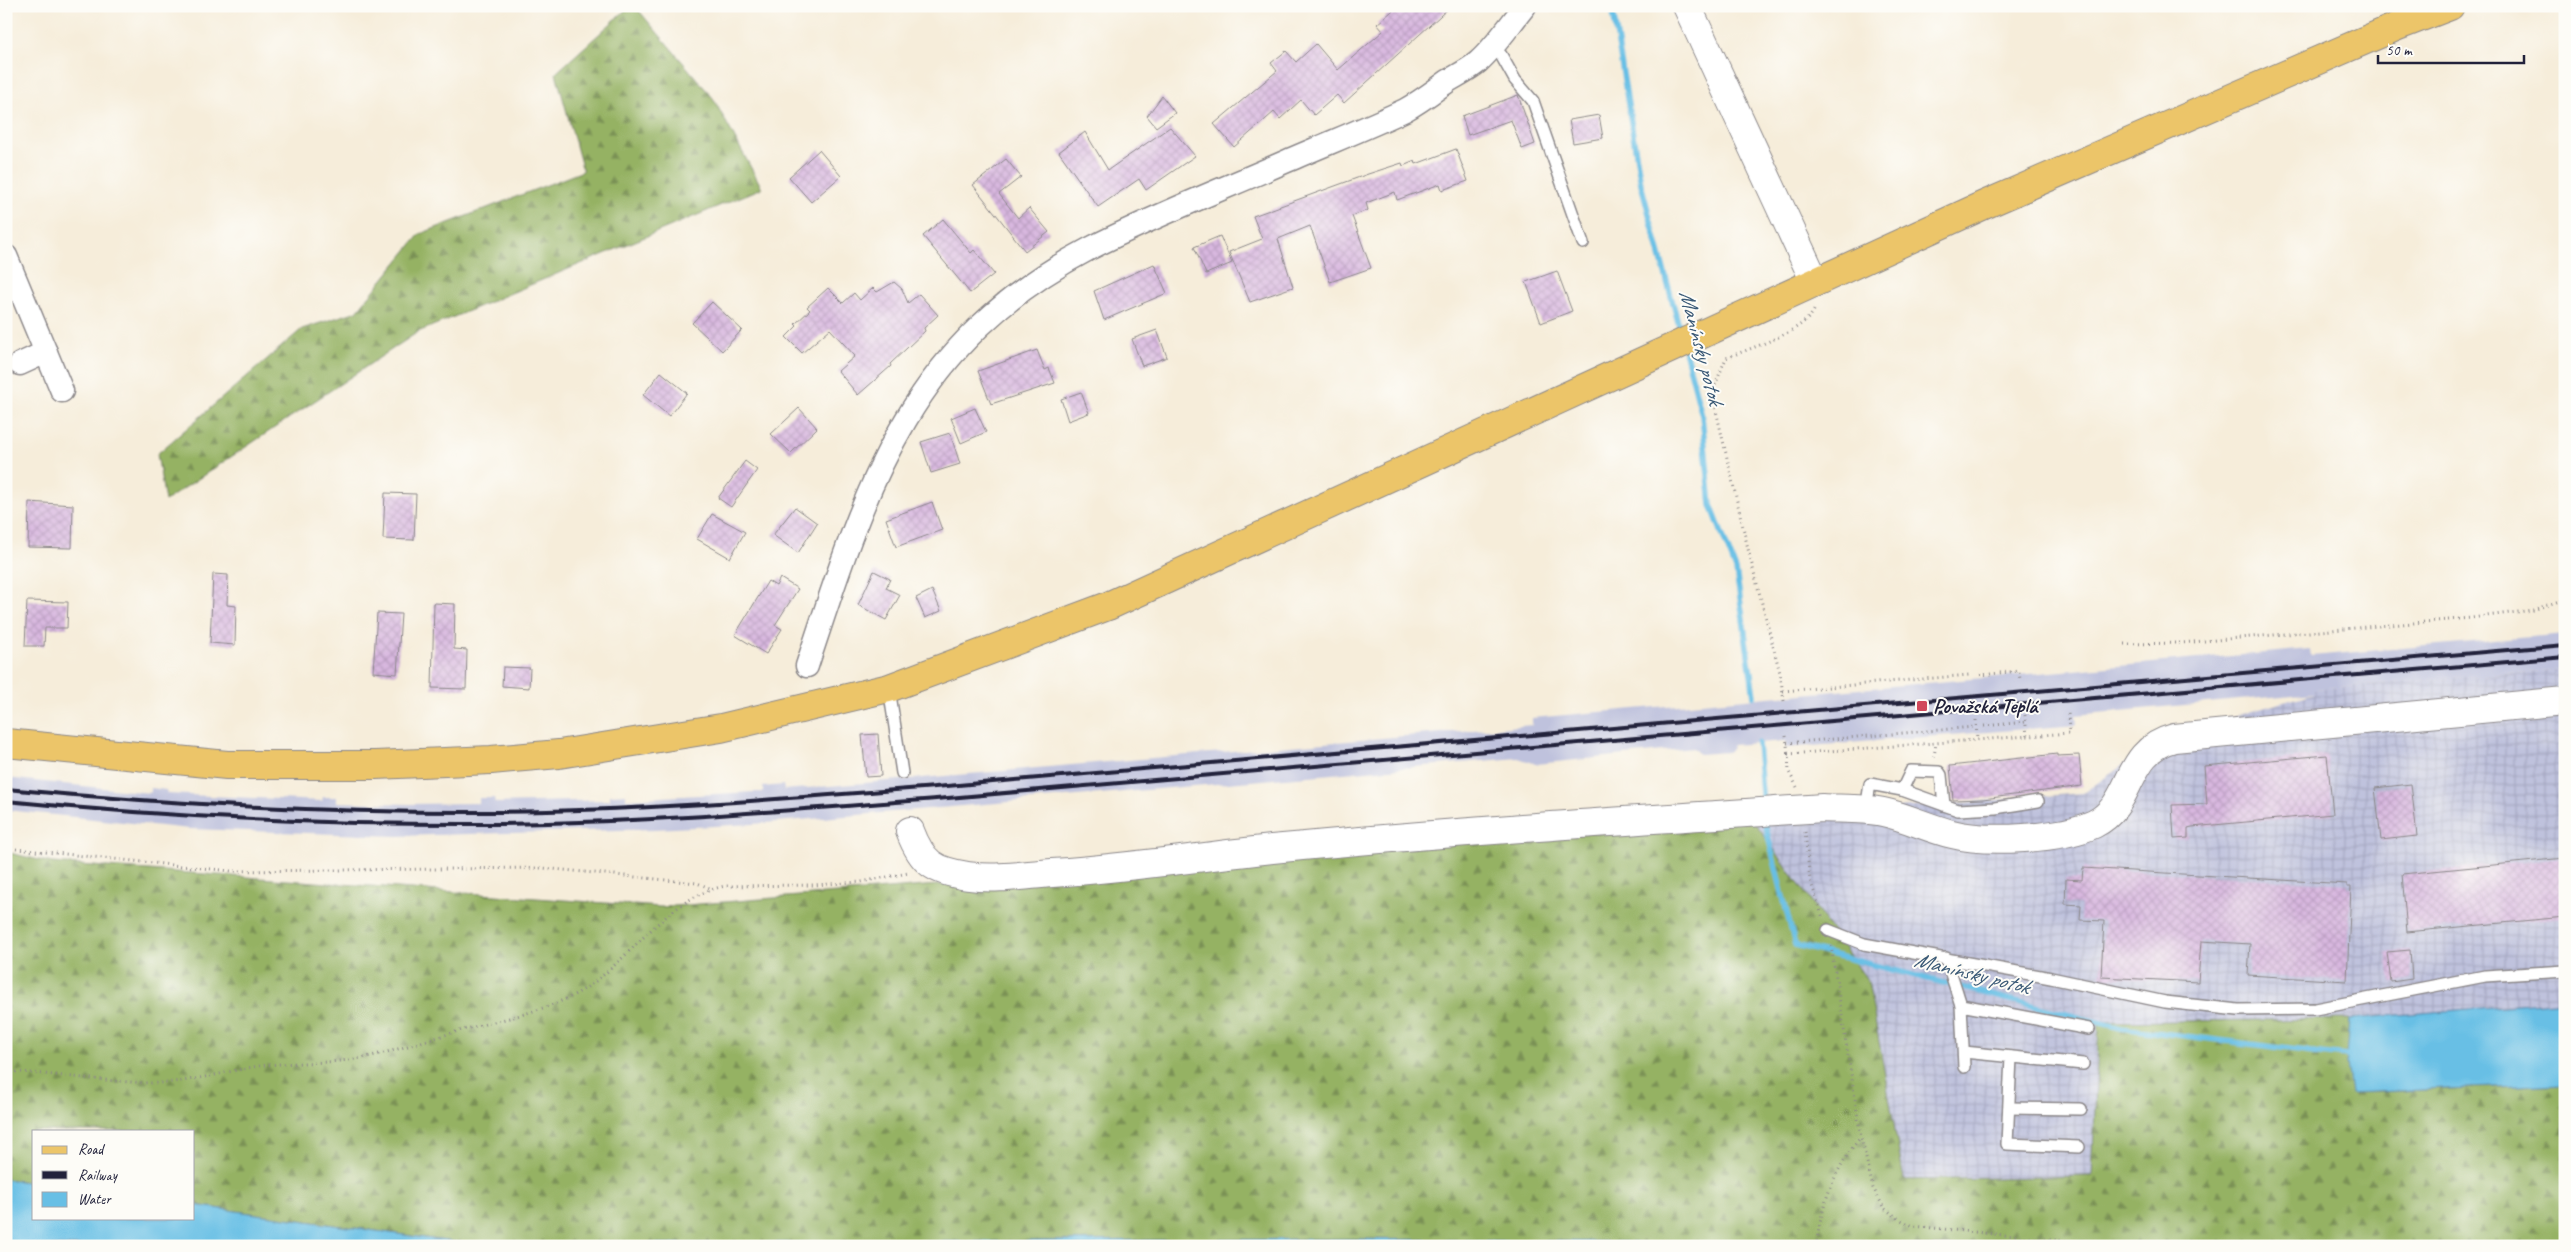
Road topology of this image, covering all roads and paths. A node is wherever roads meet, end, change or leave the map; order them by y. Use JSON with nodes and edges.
{"nodes":[{"id":1,"x":1525,"y":6,"type":"edge"},
{"id":2,"x":1687,"y":6,"type":"edge"},
{"id":3,"x":2450,"y":6,"type":"edge"},
{"id":4,"x":1492,"y":45,"type":"junction"},
{"id":5,"x":1583,"y":243,"type":"dead end"},
{"id":6,"x":6,"y":256,"type":"edge"},
{"id":7,"x":1815,"y":282,"type":"junction"},
{"id":8,"x":1800,"y":327,"type":"dead end"},
{"id":9,"x":46,"y":352,"type":"junction"},
{"id":10,"x":20,"y":364,"type":"dead end"},
{"id":11,"x":62,"y":391,"type":"dead end"},
{"id":12,"x":2565,"y":598,"type":"edge"},
{"id":13,"x":2124,"y":644,"type":"dead end"},
{"id":14,"x":807,"y":666,"type":"dead end"},
{"id":15,"x":1980,"y":674,"type":"dead end"},
{"id":16,"x":1969,"y":676,"type":"dead end"},
{"id":17,"x":2020,"y":680,"type":"dead end"},
{"id":18,"x":890,"y":688,"type":"junction"},
{"id":19,"x":1783,"y":691,"type":"junction"},
{"id":20,"x":1784,"y":701,"type":"dead end"},
{"id":21,"x":2565,"y":701,"type":"edge"},
{"id":22,"x":2068,"y":711,"type":"dead end"},
{"id":23,"x":2025,"y":715,"type":"dead end"},
{"id":24,"x":1976,"y":720,"type":"dead end"},
{"id":25,"x":2026,"y":722,"type":"junction"},
{"id":26,"x":1974,"y":726,"type":"dead end"},
{"id":27,"x":1984,"y":726,"type":"dead end"},
{"id":28,"x":1786,"y":736,"type":"dead end"},
{"id":29,"x":2027,"y":736,"type":"junction"},
{"id":30,"x":1977,"y":740,"type":"junction"},
{"id":31,"x":6,"y":743,"type":"edge"},
{"id":32,"x":1787,"y":743,"type":"junction"},
{"id":33,"x":1788,"y":754,"type":"junction"},
{"id":34,"x":902,"y":773,"type":"dead end"},
{"id":35,"x":1902,"y":790,"type":"junction"},
{"id":36,"x":2038,"y":801,"type":"dead end"},
{"id":37,"x":1944,"y":805,"type":"junction"},
{"id":38,"x":1794,"y":810,"type":"junction"},
{"id":39,"x":1866,"y":810,"type":"junction"},
{"id":40,"x":910,"y":831,"type":"dead end"},
{"id":41,"x":6,"y":848,"type":"edge"},
{"id":42,"x":935,"y":868,"type":"junction"},
{"id":43,"x":711,"y":889,"type":"junction"},
{"id":44,"x":1828,"y":930,"type":"junction"},
{"id":45,"x":1946,"y":958,"type":"junction"},
{"id":46,"x":2565,"y":971,"type":"edge"},
{"id":47,"x":1961,"y":1005,"type":"junction"},
{"id":48,"x":2089,"y":1029,"type":"dead end"},
{"id":49,"x":1964,"y":1052,"type":"junction"},
{"id":50,"x":2011,"y":1057,"type":"junction"},
{"id":51,"x":2083,"y":1064,"type":"dead end"},
{"id":52,"x":1964,"y":1067,"type":"dead end"},
{"id":53,"x":6,"y":1071,"type":"edge"},
{"id":54,"x":2009,"y":1108,"type":"junction"},
{"id":55,"x":2081,"y":1109,"type":"dead end"},
{"id":56,"x":1861,"y":1137,"type":"junction"},
{"id":57,"x":2079,"y":1148,"type":"dead end"},
{"id":58,"x":1816,"y":1246,"type":"edge"},
{"id":59,"x":2116,"y":1246,"type":"edge"}],
"edges":[{"from":1,"to":4,"type":"street"},
{"from":2,"to":7,"type":"street"},
{"from":3,"to":7,"type":"main road"},
{"from":4,"to":5,"type":"lane"},
{"from":4,"to":14,"type":"street"},
{"from":6,"to":9,"type":"street"},
{"from":7,"to":18,"type":"main road"},
{"from":8,"to":19,"type":"path"},
{"from":9,"to":10,"type":"street"},
{"from":9,"to":11,"type":"street"},
{"from":12,"to":13,"type":"path"},
{"from":15,"to":17,"type":"path"},
{"from":16,"to":19,"type":"path"},
{"from":18,"to":31,"type":"main road"},
{"from":18,"to":34,"type":"lane"},
{"from":19,"to":20,"type":"path"},
{"from":21,"to":39,"type":"street"},
{"from":22,"to":29,"type":"path"},
{"from":23,"to":25,"type":"path"},
{"from":24,"to":30,"type":"path"},
{"from":25,"to":27,"type":"path"},
{"from":25,"to":29,"type":"path"},
{"from":26,"to":32,"type":"path"},
{"from":28,"to":32,"type":"path"},
{"from":29,"to":30,"type":"path"},
{"from":30,"to":33,"type":"path"},
{"from":32,"to":33,"type":"path"},
{"from":33,"to":38,"type":"path"},
{"from":35,"to":37,"type":"lane"},
{"from":35,"to":37,"type":"lane"},
{"from":35,"to":39,"type":"lane"},
{"from":36,"to":37,"type":"lane"},
{"from":38,"to":39,"type":"street"},
{"from":38,"to":42,"type":"street"},
{"from":38,"to":44,"type":"path"},
{"from":40,"to":42,"type":"street"},
{"from":41,"to":43,"type":"path"},
{"from":42,"to":43,"type":"path"},
{"from":43,"to":53,"type":"path"},
{"from":44,"to":45,"type":"lane"},
{"from":44,"to":56,"type":"path"},
{"from":45,"to":46,"type":"lane"},
{"from":45,"to":47,"type":"lane"},
{"from":47,"to":48,"type":"lane"},
{"from":47,"to":49,"type":"lane"},
{"from":49,"to":50,"type":"lane"},
{"from":49,"to":52,"type":"lane"},
{"from":50,"to":51,"type":"lane"},
{"from":50,"to":54,"type":"lane"},
{"from":54,"to":55,"type":"lane"},
{"from":54,"to":57,"type":"lane"},
{"from":56,"to":58,"type":"path"},
{"from":56,"to":59,"type":"path"}]}
